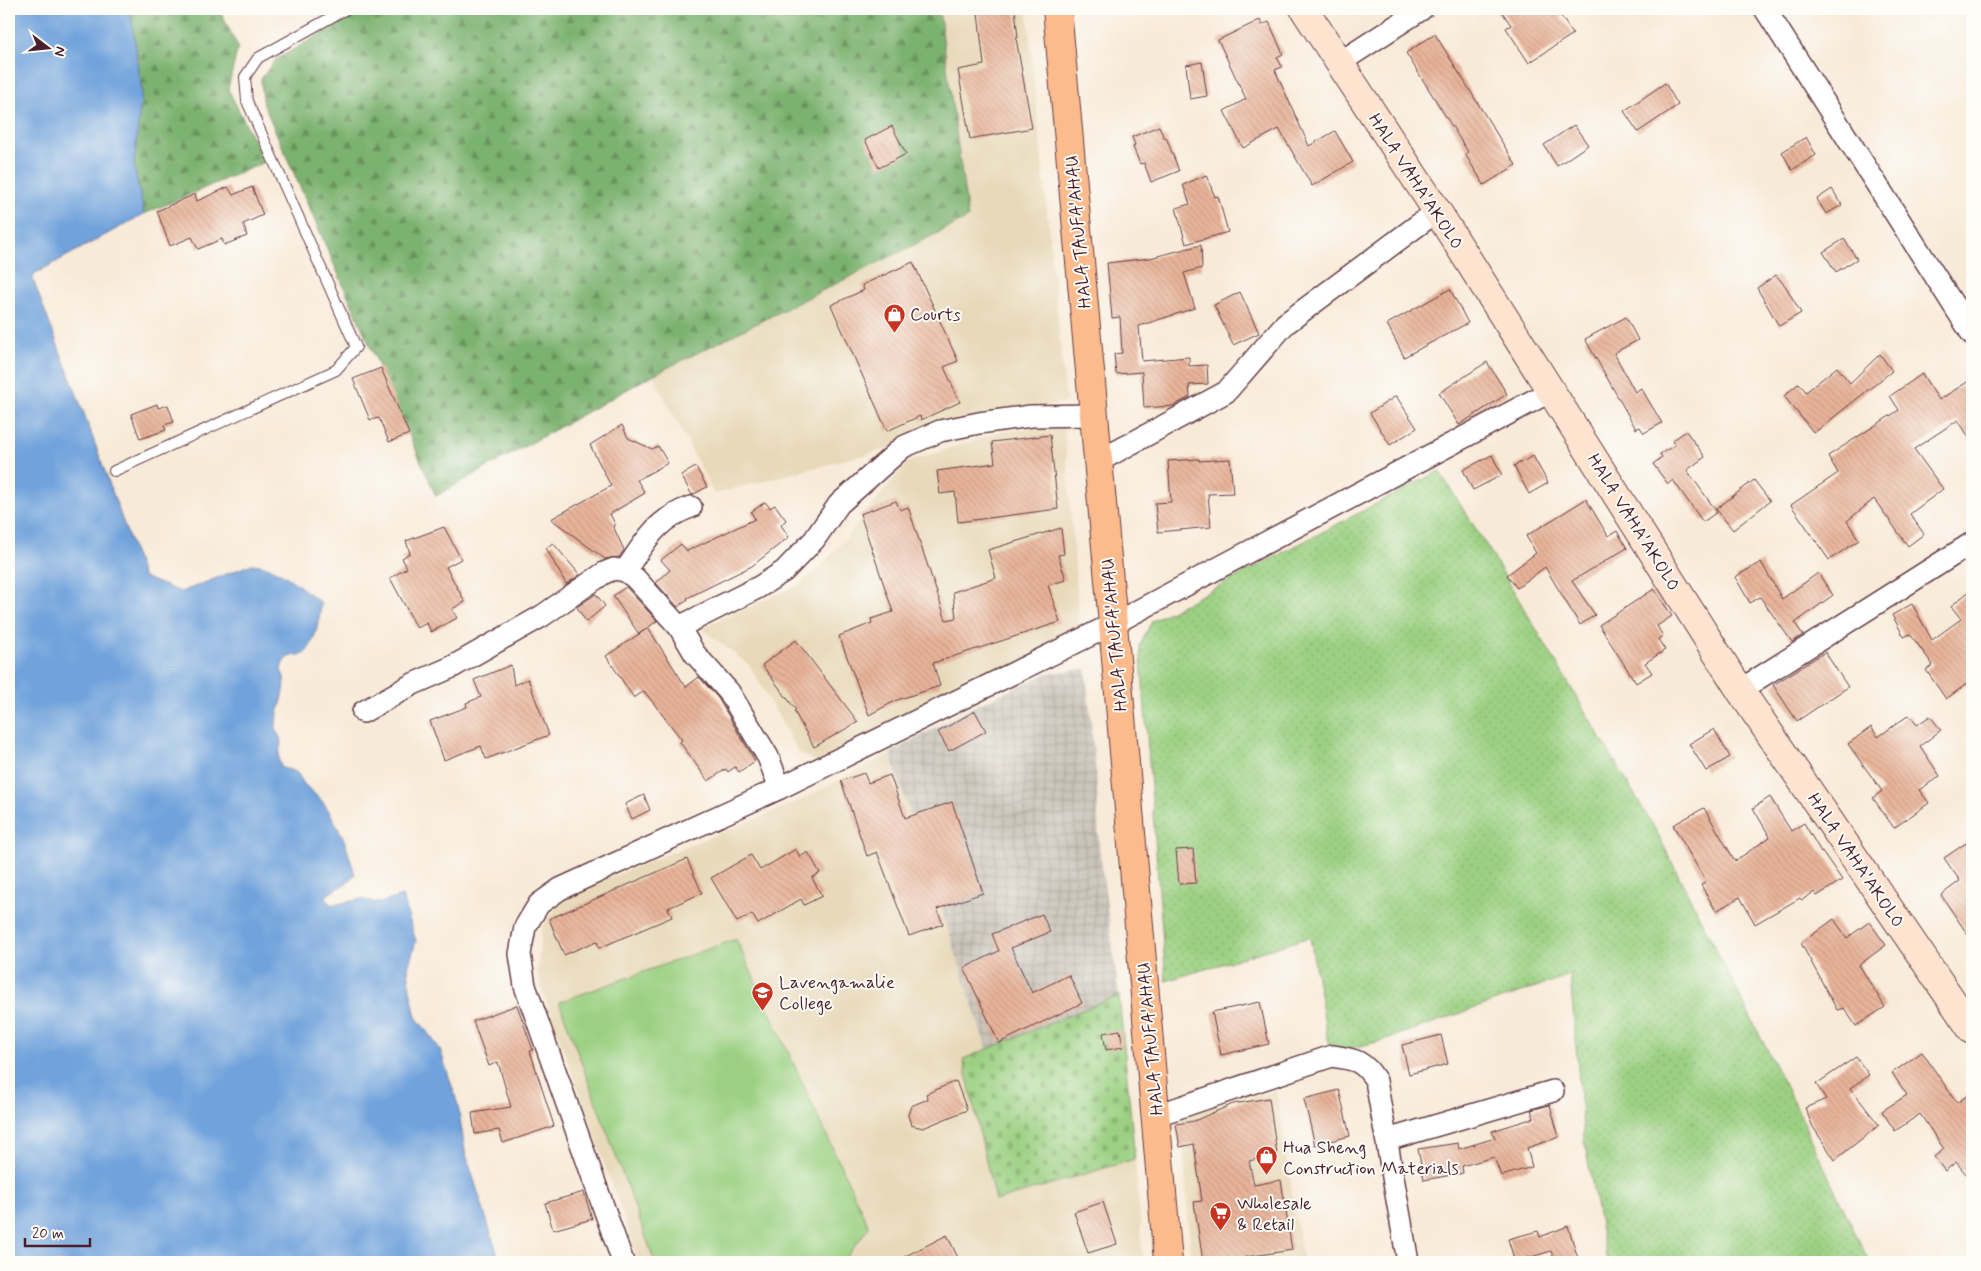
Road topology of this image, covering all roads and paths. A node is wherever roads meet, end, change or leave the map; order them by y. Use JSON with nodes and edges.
{"nodes":[{"id":1,"x":346,"y":9,"type":"edge"},
{"id":2,"x":1057,"y":9,"type":"edge"},
{"id":3,"x":1304,"y":9,"type":"edge"},
{"id":4,"x":1422,"y":9,"type":"edge"},
{"id":5,"x":1765,"y":9,"type":"edge"},
{"id":6,"x":1339,"y":63,"type":"junction"},
{"id":7,"x":1437,"y":211,"type":"junction"},
{"id":8,"x":1972,"y":334,"type":"edge"},
{"id":9,"x":1551,"y":391,"type":"junction"},
{"id":10,"x":1094,"y":416,"type":"junction"},
{"id":11,"x":1099,"y":461,"type":"junction"},
{"id":12,"x":114,"y":471,"type":"dead end"},
{"id":13,"x":691,"y":507,"type":"dead end"},
{"id":14,"x":1972,"y":543,"type":"edge"},
{"id":15,"x":625,"y":571,"type":"junction"},
{"id":16,"x":1113,"y":624,"type":"junction"},
{"id":17,"x":679,"y":627,"type":"junction"},
{"id":18,"x":1740,"y":690,"type":"junction"},
{"id":19,"x":362,"y":712,"type":"dead end"},
{"id":20,"x":780,"y":788,"type":"junction"},
{"id":21,"x":1972,"y":1030,"type":"edge"},
{"id":22,"x":1553,"y":1091,"type":"dead end"},
{"id":23,"x":1157,"y":1115,"type":"junction"},
{"id":24,"x":1387,"y":1140,"type":"junction"},
{"id":25,"x":623,"y":1262,"type":"edge"},
{"id":26,"x":1168,"y":1262,"type":"edge"},
{"id":27,"x":1408,"y":1262,"type":"edge"}],
"edges":[{"from":1,"to":12,"type":"lane"},
{"from":2,"to":10,"type":"main road","name":"HALA TAUFA'AHAU"},
{"from":3,"to":6,"type":"main road","name":"HALA VAHA'AKOLO"},
{"from":4,"to":6,"type":"street"},
{"from":5,"to":8,"type":"street"},
{"from":6,"to":7,"type":"main road","name":"HALA VAHA'AKOLO"},
{"from":7,"to":9,"type":"main road","name":"HALA VAHA'AKOLO"},
{"from":7,"to":11,"type":"street"},
{"from":9,"to":16,"type":"street"},
{"from":9,"to":18,"type":"main road","name":"HALA VAHA'AKOLO"},
{"from":10,"to":11,"type":"main road","name":"HALA TAUFA'AHAU"},
{"from":10,"to":17,"type":"street"},
{"from":11,"to":16,"type":"main road","name":"HALA TAUFA'AHAU"},
{"from":13,"to":15,"type":"street"},
{"from":14,"to":18,"type":"street"},
{"from":15,"to":17,"type":"street"},
{"from":15,"to":19,"type":"street"},
{"from":16,"to":20,"type":"street"},
{"from":16,"to":23,"type":"main road","name":"HALA TAUFA'AHAU"},
{"from":17,"to":20,"type":"street"},
{"from":18,"to":21,"type":"main road","name":"HALA VAHA'AKOLO"},
{"from":20,"to":25,"type":"street"},
{"from":22,"to":24,"type":"street"},
{"from":23,"to":24,"type":"street"},
{"from":23,"to":26,"type":"main road","name":"HALA TAUFA'AHAU"},
{"from":24,"to":27,"type":"street"}]}
